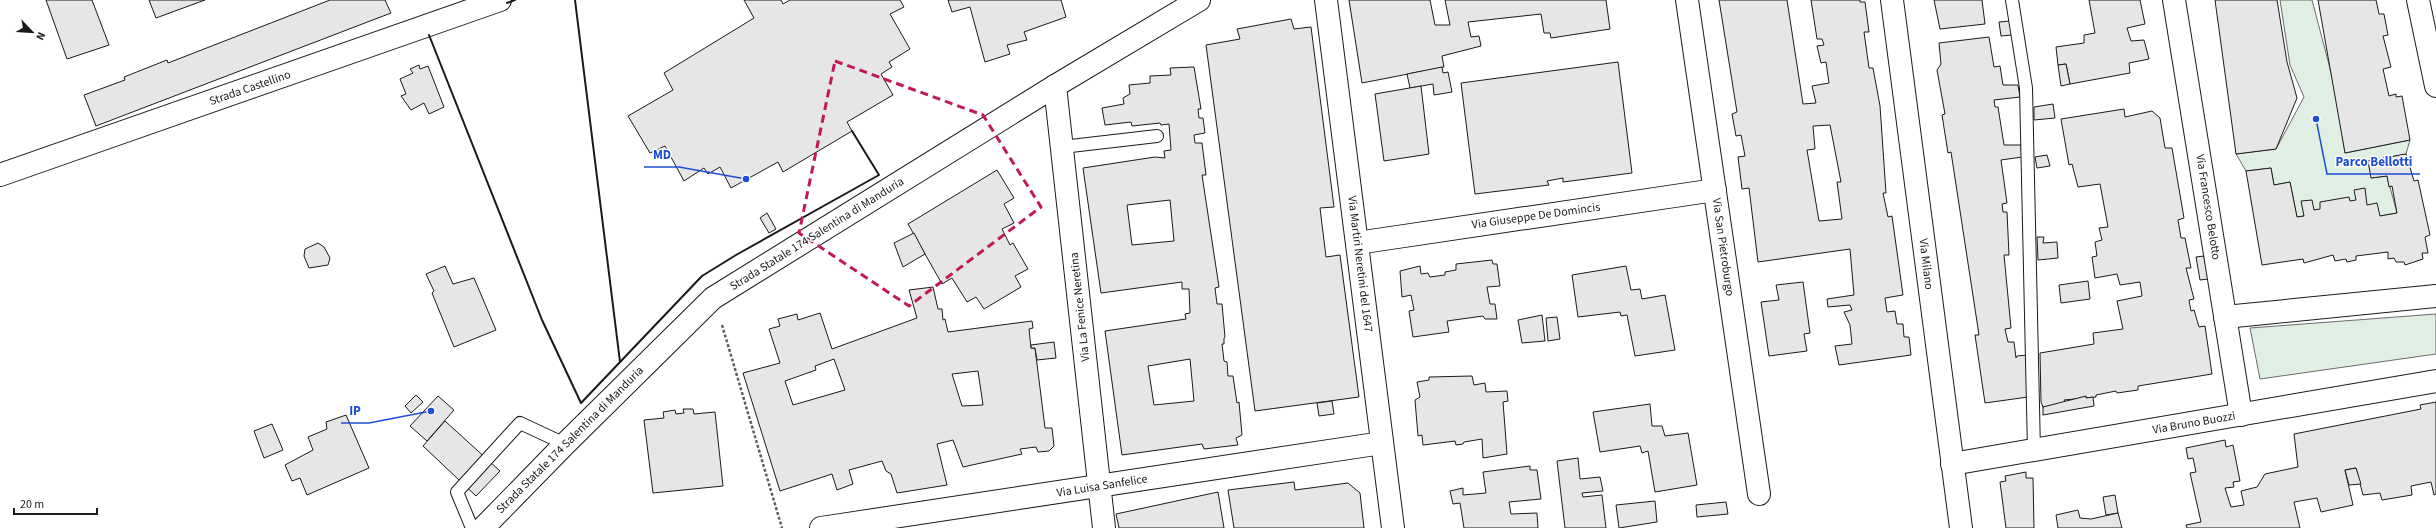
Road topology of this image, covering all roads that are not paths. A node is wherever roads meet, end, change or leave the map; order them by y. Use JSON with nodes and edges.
{"nodes":[{"id":1,"x":500,"y":0,"type":"edge"},
{"id":2,"x":1199,"y":0,"type":"edge"},
{"id":3,"x":1326,"y":0,"type":"edge"},
{"id":4,"x":1687,"y":0,"type":"edge"},
{"id":5,"x":1892,"y":0,"type":"edge"},
{"id":6,"x":2012,"y":0,"type":"edge"},
{"id":7,"x":2174,"y":0,"type":"edge"},
{"id":8,"x":2418,"y":0,"type":"edge"},
{"id":9,"x":2431,"y":42,"type":"edge"},
{"id":10,"x":1055,"y":86,"type":"junction"},
{"id":11,"x":2436,"y":86,"type":"edge"},
{"id":12,"x":1157,"y":136,"type":"dead end"},
{"id":13,"x":1062,"y":147,"type":"junction"},
{"id":14,"x":0,"y":175,"type":"edge"},
{"id":15,"x":1715,"y":190,"type":"junction"},
{"id":16,"x":1357,"y":242,"type":"junction"},
{"id":17,"x":2436,"y":296,"type":"edge"},
{"id":18,"x":2225,"y":317,"type":"junction"},
{"id":19,"x":2436,"y":381,"type":"edge"},
{"id":20,"x":2241,"y":415,"type":"junction"},
{"id":21,"x":1382,"y":443,"type":"junction"},
{"id":22,"x":565,"y":444,"type":"junction"},
{"id":23,"x":2034,"y":451,"type":"junction"},
{"id":24,"x":1952,"y":464,"type":"junction"},
{"id":25,"x":1100,"y":486,"type":"junction"},
{"id":26,"x":1759,"y":494,"type":"dead end"},
{"id":27,"x":472,"y":528,"type":"edge"},
{"id":28,"x":483,"y":528,"type":"edge"},
{"id":29,"x":821,"y":528,"type":"edge"},
{"id":30,"x":1104,"y":528,"type":"edge"},
{"id":31,"x":1393,"y":528,"type":"edge"},
{"id":32,"x":1961,"y":528,"type":"edge"}],
"edges":[{"from":1,"to":14,"type":"street","name":"Strada Castellino"},
{"from":2,"to":10,"type":"street","name":"Strada Statale 174 Salentina di Manduria"},
{"from":3,"to":16,"type":"street","name":"Via Martiri Neretini del 1647"},
{"from":4,"to":15,"type":"street","name":"Via San Pietroburgo"},
{"from":5,"to":24,"type":"street","name":"Via Milano"},
{"from":6,"to":23,"type":"lane"},
{"from":7,"to":18,"type":"street","name":"Via Francesco Belotto"},
{"from":8,"to":9,"type":"street"},
{"from":9,"to":11,"type":"street"},
{"from":10,"to":13,"type":"street","name":"Via La Fenice Neretina"},
{"from":10,"to":22,"type":"street","name":"Strada Statale 174 Salentina di Manduria"},
{"from":12,"to":13,"type":"lane"},
{"from":13,"to":25,"type":"street","name":"Via La Fenice Neretina"},
{"from":15,"to":16,"type":"street","name":"Via Giuseppe De Domincis"},
{"from":15,"to":26,"type":"street","name":"Via San Pietroburgo"},
{"from":16,"to":21,"type":"street","name":"Via Martiri Neretini del 1647"},
{"from":17,"to":18,"type":"street"},
{"from":18,"to":20,"type":"street","name":"Via Francesco Belotto"},
{"from":19,"to":20,"type":"street","name":"Via Bruno Buozzi"},
{"from":20,"to":23,"type":"street","name":"Via Bruno Buozzi"},
{"from":21,"to":25,"type":"street","name":"Via Luisa Sanfelice"},
{"from":21,"to":31,"type":"street","name":"Via Martiri Neretini del 1647"},
{"from":22,"to":27,"type":"lane"},
{"from":22,"to":28,"type":"street","name":"Strada Statale 174 Salentina di Manduria"},
{"from":23,"to":24,"type":"street","name":"Via Bruno Buozzi"},
{"from":24,"to":32,"type":"street","name":"Via Milano"},
{"from":25,"to":29,"type":"street","name":"Via Luisa Sanfelice"},
{"from":25,"to":30,"type":"street","name":"Via La Fenice Neretina"}]}
